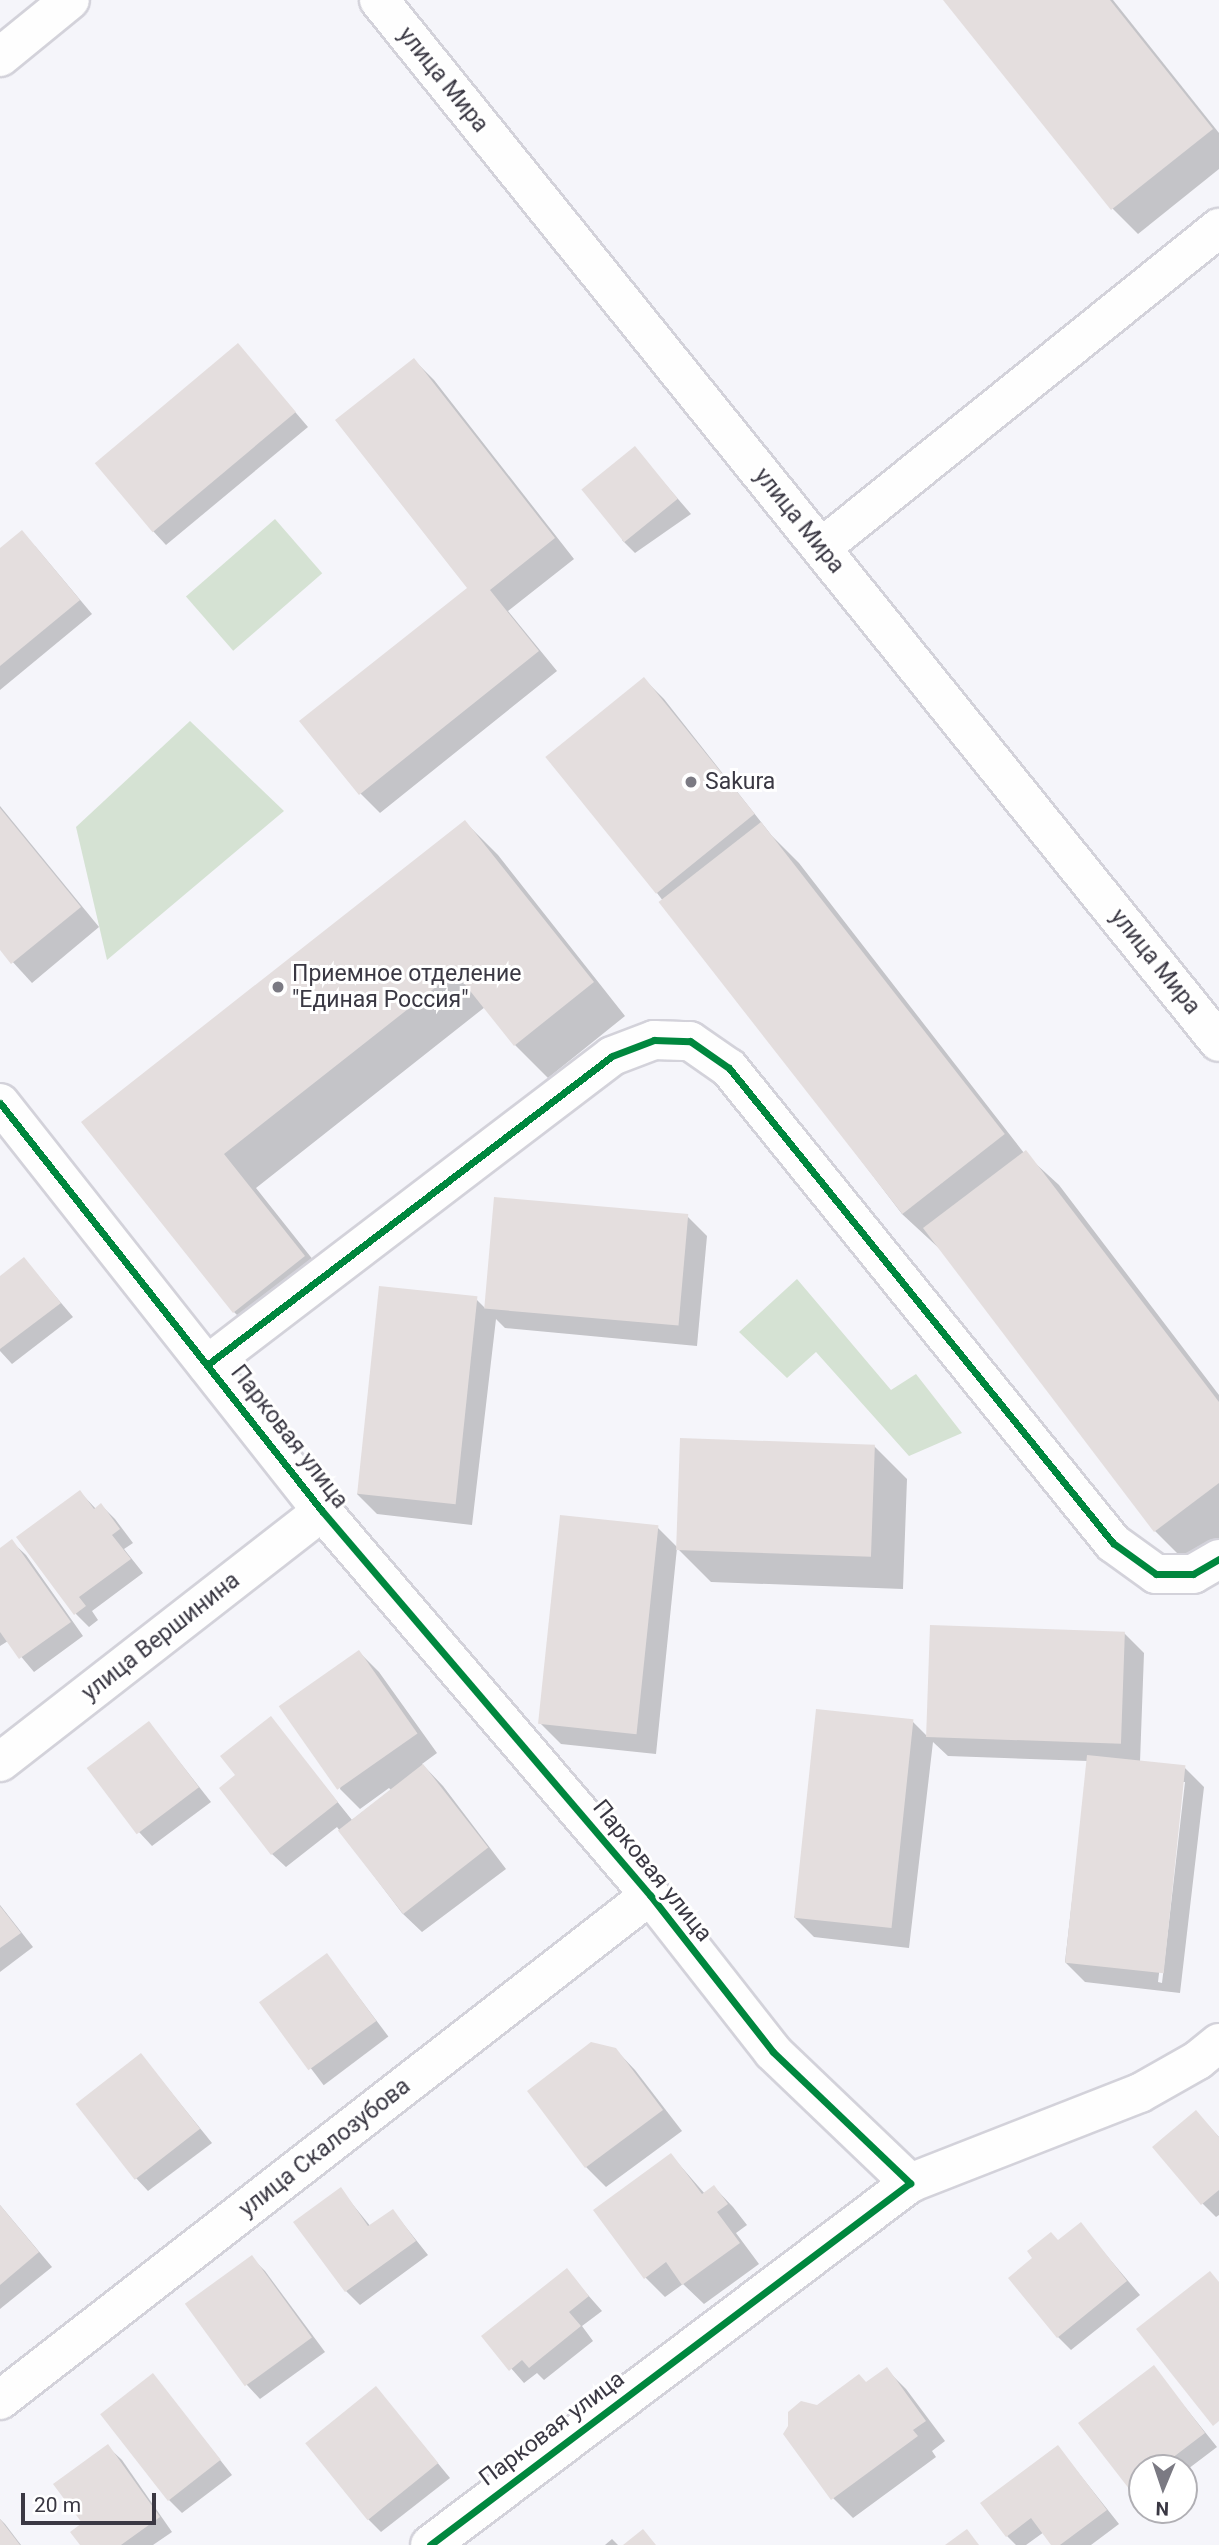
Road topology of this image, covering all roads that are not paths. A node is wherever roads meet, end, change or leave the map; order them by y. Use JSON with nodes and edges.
{"nodes":[{"id":1,"x":69,"y":0,"type":"edge"},
{"id":2,"x":379,"y":0,"type":"edge"},
{"id":3,"x":0,"y":57,"type":"edge"},
{"id":4,"x":1219,"y":228,"type":"edge"},
{"id":5,"x":821,"y":548,"type":"junction"},
{"id":6,"x":1219,"y":1042,"type":"edge"},
{"id":7,"x":7,"y":1127,"type":"edge"},
{"id":8,"x":207,"y":1364,"type":"junction"},
{"id":9,"x":322,"y":1511,"type":"junction"},
{"id":10,"x":1219,"y":1559,"type":"edge"},
{"id":11,"x":0,"y":1762,"type":"edge"},
{"id":12,"x":650,"y":1895,"type":"junction"},
{"id":13,"x":1219,"y":2043,"type":"edge"},
{"id":14,"x":910,"y":2183,"type":"junction"},
{"id":15,"x":0,"y":2400,"type":"edge"},
{"id":16,"x":430,"y":2545,"type":"edge"}],
"edges":[{"from":1,"to":3,"type":"street"},
{"from":2,"to":5,"type":"street","name":"улица Мира"},
{"from":4,"to":5,"type":"street"},
{"from":5,"to":6,"type":"street","name":"улица Мира"},
{"from":7,"to":8,"type":"street","name":"Парковая улица"},
{"from":8,"to":9,"type":"street","name":"Парковая улица"},
{"from":8,"to":10,"type":"street"},
{"from":9,"to":11,"type":"street","name":"улица Вершинина"},
{"from":9,"to":12,"type":"street","name":"Парковая улица"},
{"from":12,"to":14,"type":"street","name":"Парковая улица"},
{"from":12,"to":15,"type":"street","name":"улица Скалозубова"},
{"from":13,"to":14,"type":"street"},
{"from":14,"to":16,"type":"street","name":"Парковая улица"}]}
